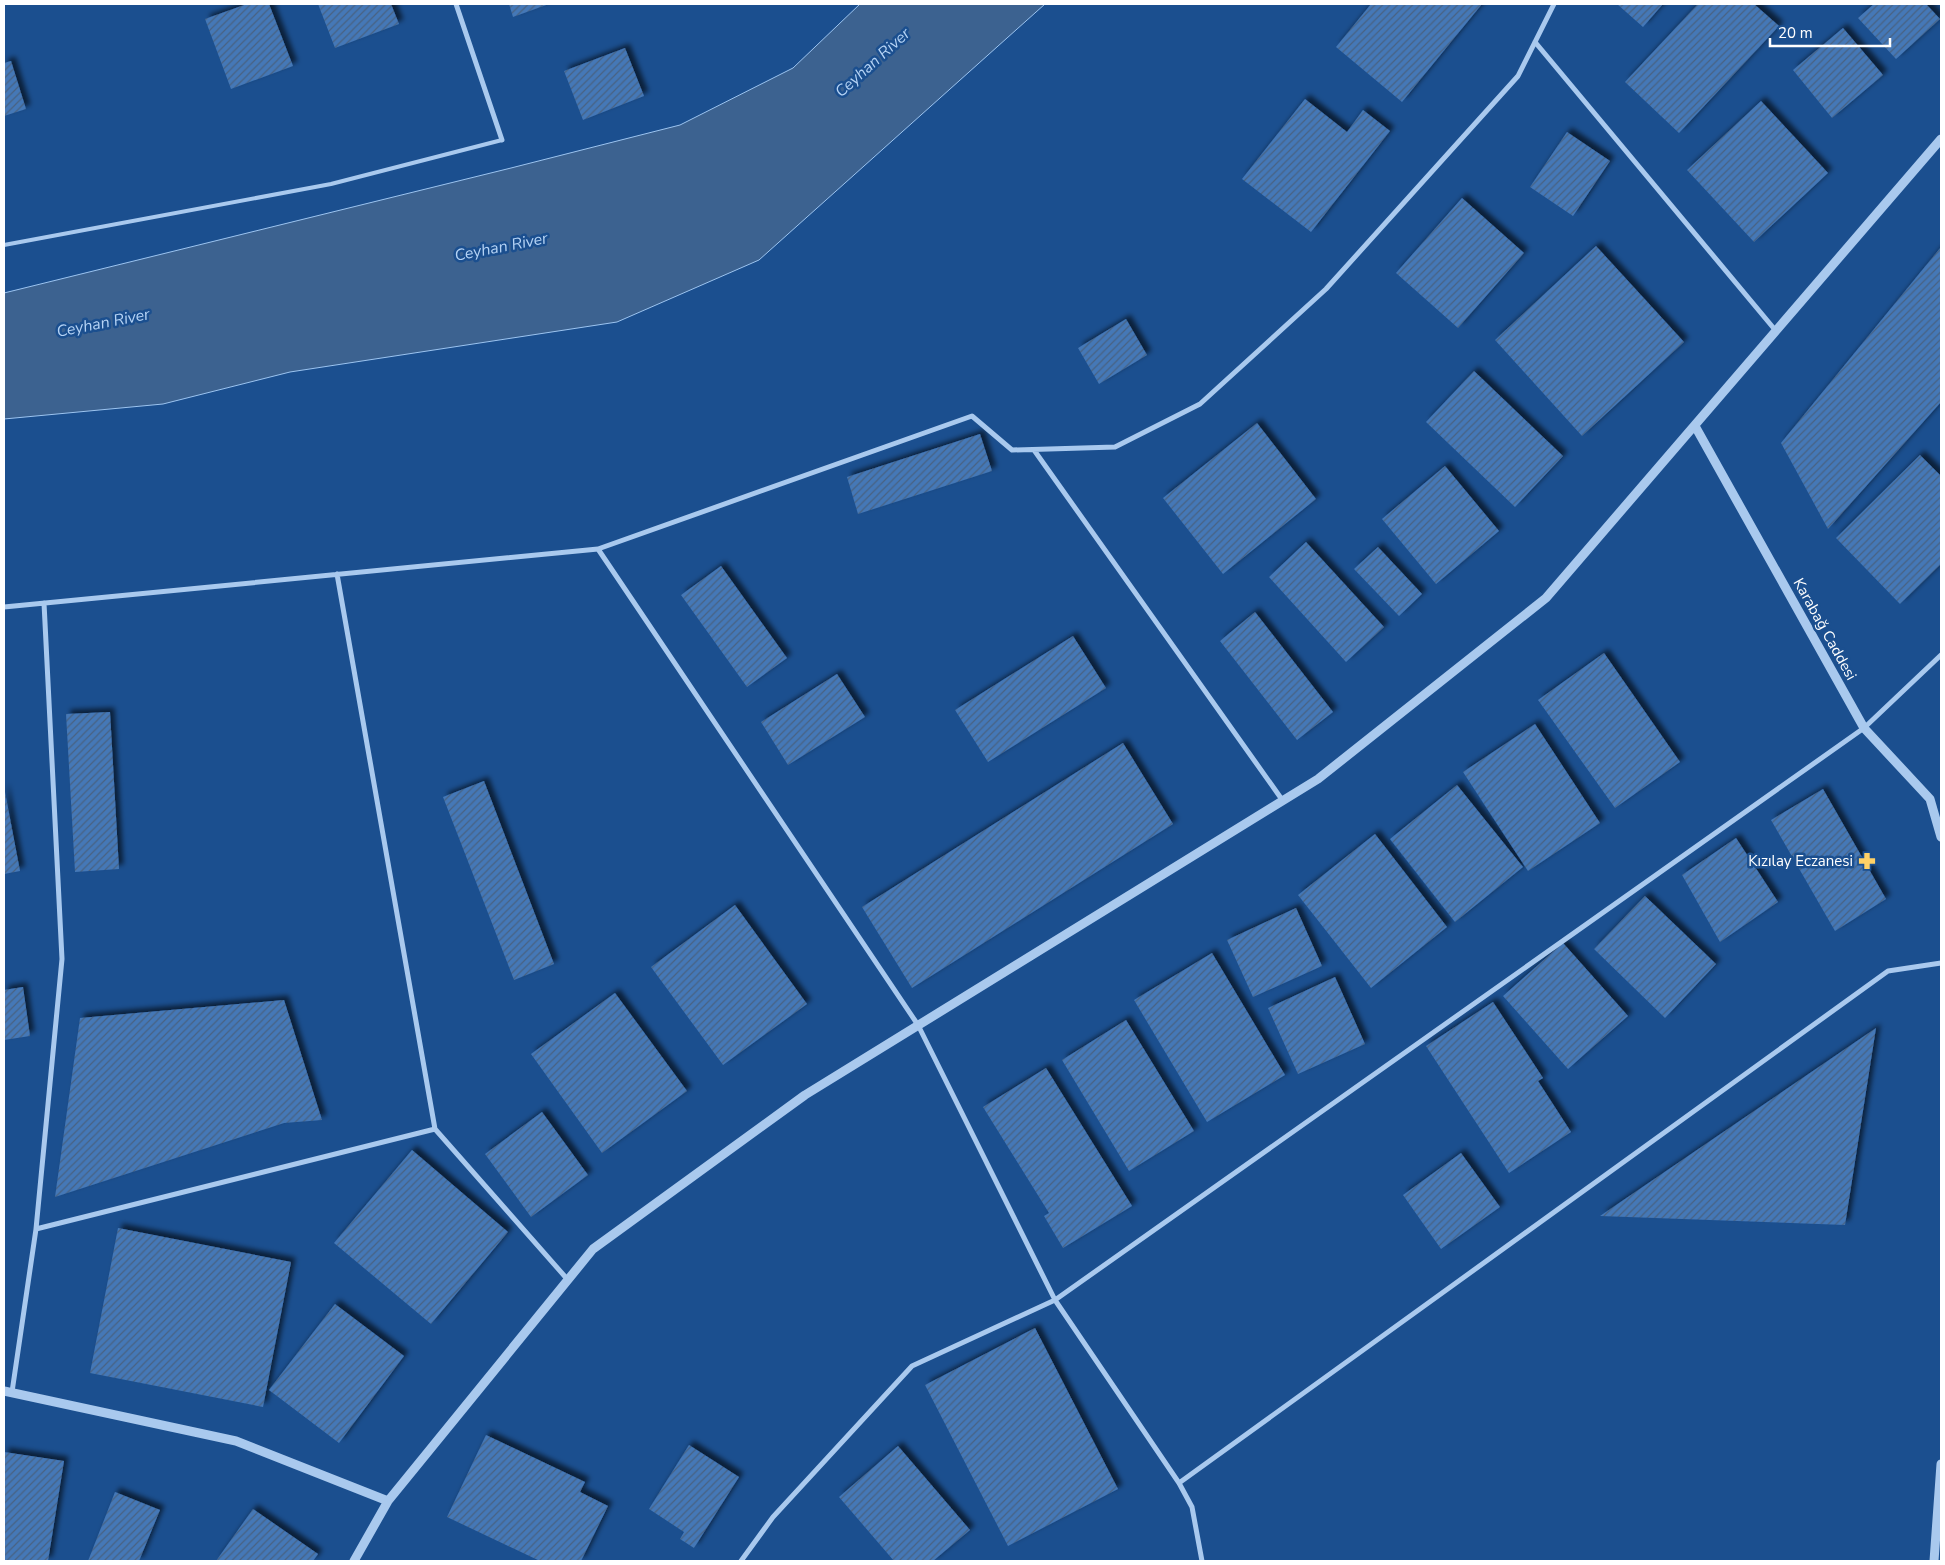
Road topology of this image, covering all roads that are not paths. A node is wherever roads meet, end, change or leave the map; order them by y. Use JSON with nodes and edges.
{"nodes":[{"id":1,"x":456,"y":4,"type":"edge"},
{"id":2,"x":1554,"y":4,"type":"edge"},
{"id":3,"x":1535,"y":42,"type":"junction"},
{"id":4,"x":1941,"y":139,"type":"edge"},
{"id":5,"x":502,"y":140,"type":"joint"},
{"id":6,"x":4,"y":246,"type":"edge"},
{"id":7,"x":1776,"y":331,"type":"junction"},
{"id":8,"x":1694,"y":426,"type":"junction"},
{"id":9,"x":1034,"y":450,"type":"junction"},
{"id":10,"x":598,"y":549,"type":"junction"},
{"id":11,"x":337,"y":574,"type":"junction"},
{"id":12,"x":44,"y":603,"type":"junction"},
{"id":13,"x":4,"y":607,"type":"edge"},
{"id":14,"x":1941,"y":655,"type":"edge"},
{"id":15,"x":1864,"y":728,"type":"junction"},
{"id":16,"x":1283,"y":801,"type":"junction"},
{"id":17,"x":1941,"y":837,"type":"edge"},
{"id":18,"x":1941,"y":963,"type":"edge"},
{"id":19,"x":918,"y":1025,"type":"junction"},
{"id":20,"x":435,"y":1129,"type":"junction"},
{"id":21,"x":36,"y":1229,"type":"junction"},
{"id":22,"x":568,"y":1280,"type":"junction"},
{"id":23,"x":1055,"y":1300,"type":"junction"},
{"id":24,"x":8,"y":1392,"type":"edge"},
{"id":25,"x":1941,"y":1464,"type":"edge"},
{"id":26,"x":1179,"y":1484,"type":"junction"},
{"id":27,"x":388,"y":1501,"type":"junction"},
{"id":28,"x":354,"y":1561,"type":"edge"},
{"id":29,"x":741,"y":1561,"type":"edge"},
{"id":30,"x":1202,"y":1561,"type":"edge"},
{"id":31,"x":1934,"y":1561,"type":"edge"}],
"edges":[{"from":1,"to":5,"type":"street"},
{"from":2,"to":3,"type":"street"},
{"from":3,"to":7,"type":"street"},
{"from":3,"to":9,"type":"street"},
{"from":4,"to":7,"type":"street"},
{"from":5,"to":6,"type":"lane"},
{"from":7,"to":8,"type":"street"},
{"from":8,"to":15,"type":"street","name":"Karabağ Caddesi"},
{"from":8,"to":16,"type":"street"},
{"from":9,"to":10,"type":"street"},
{"from":9,"to":16,"type":"street"},
{"from":10,"to":11,"type":"street"},
{"from":10,"to":19,"type":"street"},
{"from":11,"to":12,"type":"street"},
{"from":11,"to":20,"type":"street"},
{"from":12,"to":13,"type":"street"},
{"from":12,"to":21,"type":"street"},
{"from":14,"to":15,"type":"street"},
{"from":15,"to":17,"type":"street","name":"Karabağ Caddesi"},
{"from":15,"to":23,"type":"street"},
{"from":16,"to":19,"type":"street"},
{"from":18,"to":26,"type":"street"},
{"from":19,"to":22,"type":"street"},
{"from":19,"to":23,"type":"street"},
{"from":20,"to":21,"type":"street"},
{"from":20,"to":22,"type":"street"},
{"from":21,"to":24,"type":"street"},
{"from":22,"to":27,"type":"street"},
{"from":23,"to":26,"type":"street"},
{"from":23,"to":29,"type":"street"},
{"from":24,"to":27,"type":"street"},
{"from":25,"to":31,"type":"street"},
{"from":26,"to":30,"type":"street"},
{"from":27,"to":28,"type":"street"}]}
